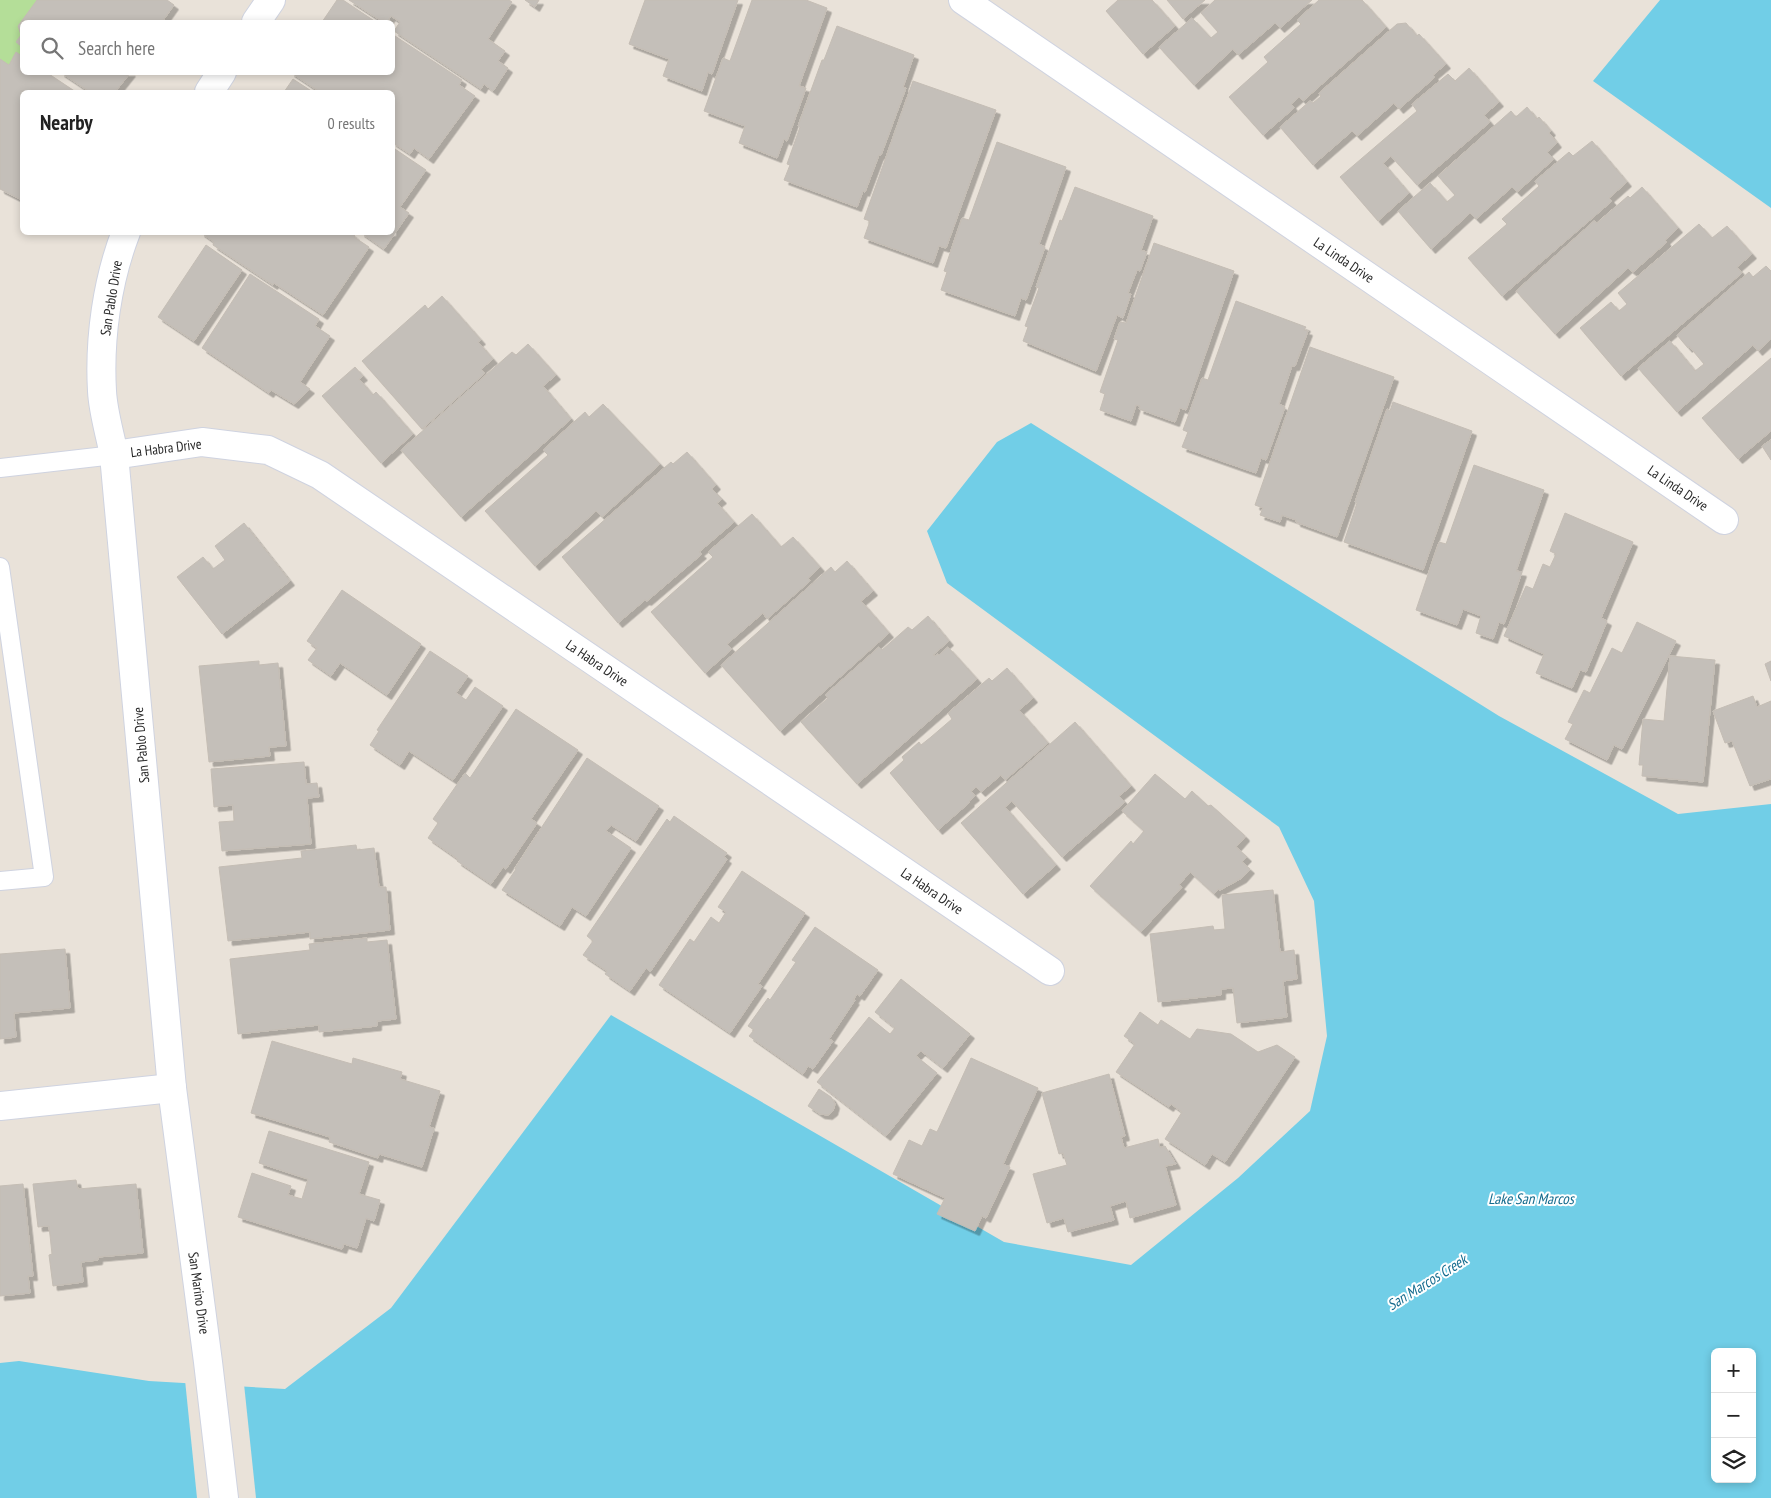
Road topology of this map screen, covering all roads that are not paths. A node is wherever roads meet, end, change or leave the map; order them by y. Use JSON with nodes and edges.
{"nodes":[{"id":1,"x":271,"y":0,"type":"edge"},
{"id":2,"x":963,"y":0,"type":"edge"},
{"id":3,"x":257,"y":20,"type":"edge"},
{"id":4,"x":220,"y":75,"type":"edge"},
{"id":5,"x":210,"y":90,"type":"edge"},
{"id":6,"x":125,"y":235,"type":"edge"},
{"id":7,"x":114,"y":455,"type":"junction"},
{"id":8,"x":0,"y":468,"type":"edge"},
{"id":9,"x":1724,"y":520,"type":"dead end"},
{"id":10,"x":0,"y":567,"type":"edge"},
{"id":11,"x":0,"y":881,"type":"edge"},
{"id":12,"x":1050,"y":971,"type":"dead end"},
{"id":13,"x":172,"y":1088,"type":"junction"},
{"id":14,"x":0,"y":1106,"type":"edge"},
{"id":15,"x":224,"y":1498,"type":"edge"}],
"edges":[{"from":1,"to":3,"type":"street"},
{"from":2,"to":9,"type":"street","name":"La Linda Drive"},
{"from":4,"to":5,"type":"street"},
{"from":6,"to":7,"type":"street","name":"San Pablo Drive"},
{"from":7,"to":8,"type":"lane"},
{"from":7,"to":12,"type":"street","name":"La Habra Drive"},
{"from":7,"to":13,"type":"street","name":"San Pablo Drive"},
{"from":10,"to":11,"type":"lane"},
{"from":13,"to":14,"type":"street"},
{"from":13,"to":15,"type":"street","name":"San Marino Drive"}]}
